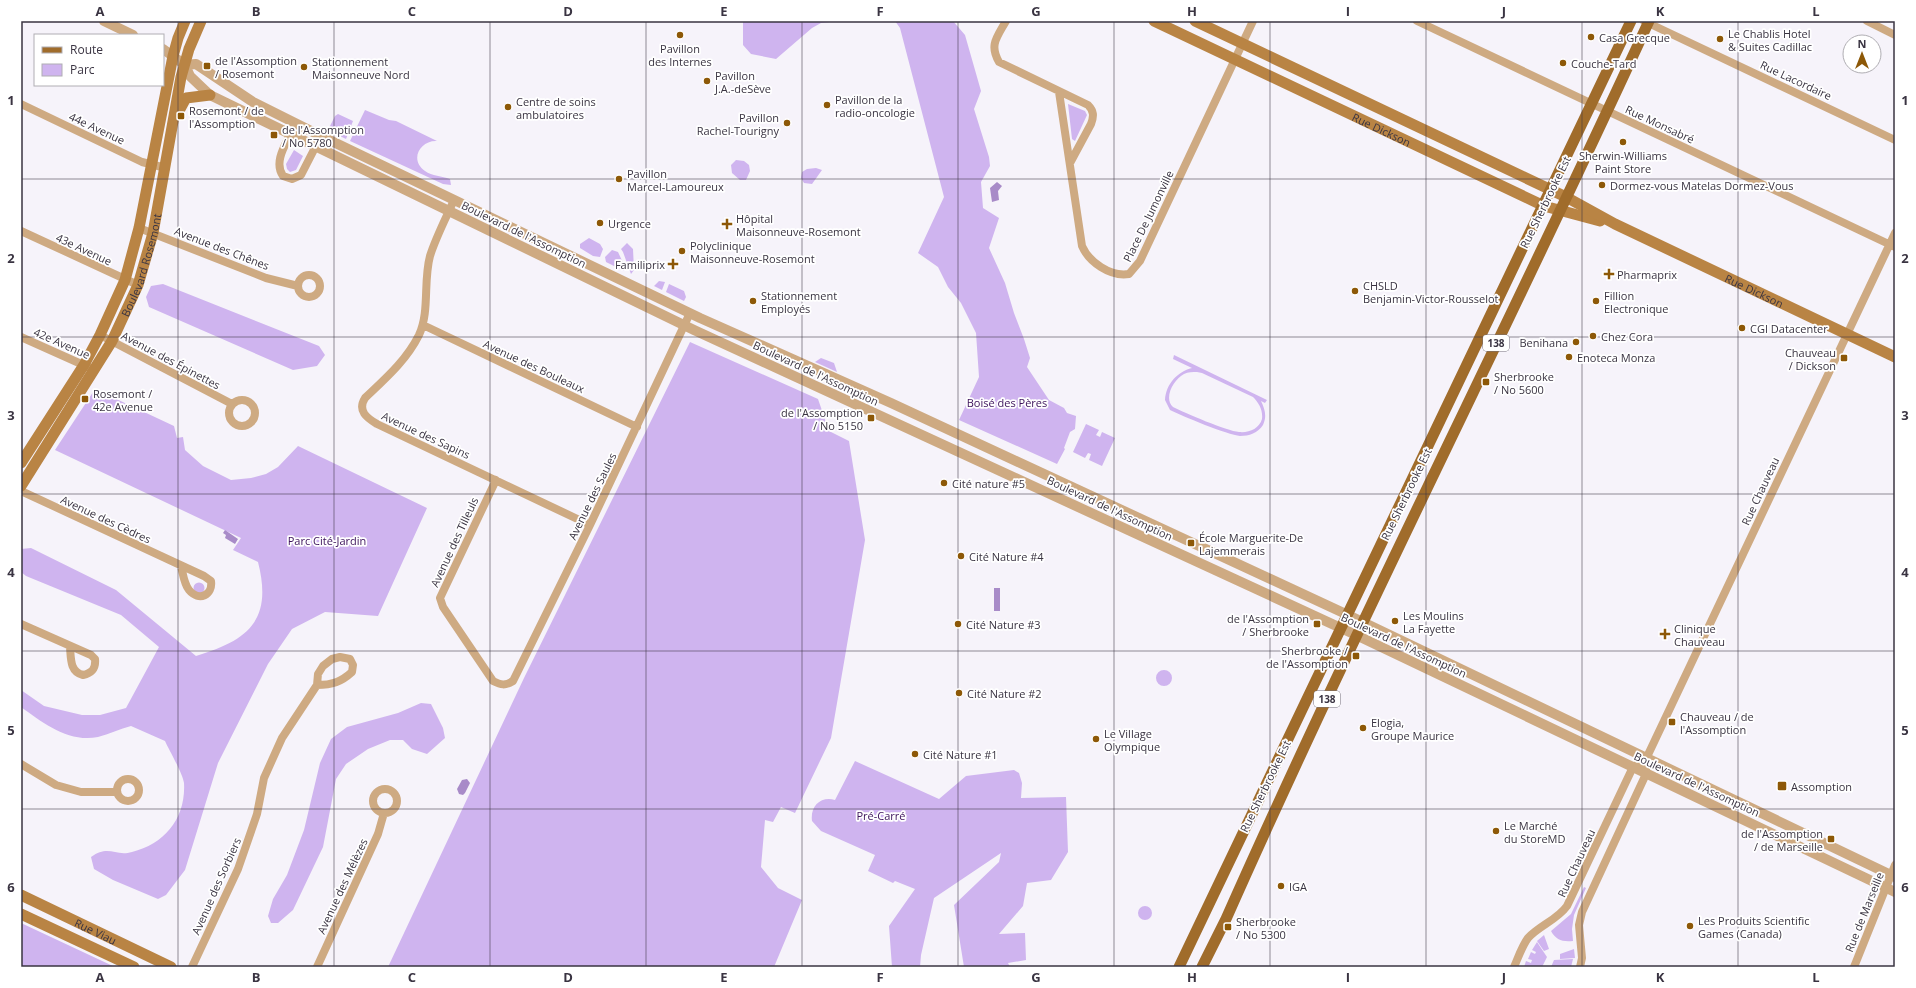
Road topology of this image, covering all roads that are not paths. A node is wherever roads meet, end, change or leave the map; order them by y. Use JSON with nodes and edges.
{"nodes":[{"id":1,"x":104,"y":21,"type":"edge"},
{"id":2,"x":186,"y":21,"type":"edge"},
{"id":3,"x":201,"y":21,"type":"edge"},
{"id":4,"x":1006,"y":21,"type":"edge"},
{"id":5,"x":1154,"y":21,"type":"edge"},
{"id":6,"x":1195,"y":21,"type":"edge"},
{"id":7,"x":1253,"y":21,"type":"edge"},
{"id":8,"x":1417,"y":21,"type":"edge"},
{"id":9,"x":1631,"y":21,"type":"edge"},
{"id":10,"x":1866,"y":21,"type":"edge"},
{"id":11,"x":1647,"y":22,"type":"edge"},
{"id":12,"x":131,"y":34,"type":"edge"},
{"id":13,"x":1895,"y":34,"type":"edge"},
{"id":14,"x":1243,"y":43,"type":"junction"},
{"id":15,"x":164,"y":51,"type":"edge"},
{"id":16,"x":173,"y":56,"type":"junction"},
{"id":17,"x":1235,"y":59,"type":"junction"},
{"id":18,"x":185,"y":65,"type":"junction"},
{"id":19,"x":1059,"y":92,"type":"junction"},
{"id":20,"x":210,"y":94,"type":"junction"},
{"id":21,"x":21,"y":104,"type":"edge"},
{"id":22,"x":1592,"y":104,"type":"junction"},
{"id":23,"x":1606,"y":111,"type":"junction"},
{"id":24,"x":174,"y":122,"type":"junction"},
{"id":25,"x":290,"y":135,"type":"junction"},
{"id":26,"x":321,"y":136,"type":"junction"},
{"id":27,"x":1895,"y":140,"type":"edge"},
{"id":28,"x":315,"y":147,"type":"junction"},
{"id":29,"x":1070,"y":163,"type":"junction"},
{"id":30,"x":152,"y":166,"type":"junction"},
{"id":31,"x":166,"y":168,"type":"junction"},
{"id":32,"x":1552,"y":190,"type":"junction"},
{"id":33,"x":1566,"y":197,"type":"junction"},
{"id":34,"x":454,"y":200,"type":"junction"},
{"id":35,"x":1544,"y":206,"type":"junction"},
{"id":36,"x":1559,"y":210,"type":"junction"},
{"id":37,"x":449,"y":211,"type":"junction"},
{"id":38,"x":1615,"y":224,"type":"junction"},
{"id":39,"x":139,"y":228,"type":"junction"},
{"id":40,"x":21,"y":231,"type":"edge"},
{"id":41,"x":152,"y":233,"type":"junction"},
{"id":42,"x":1895,"y":233,"type":"edge"},
{"id":43,"x":1892,"y":246,"type":"edge"},
{"id":44,"x":125,"y":280,"type":"junction"},
{"id":45,"x":138,"y":285,"type":"junction"},
{"id":46,"x":298,"y":286,"type":"dead end"},
{"id":47,"x":690,"y":313,"type":"junction"},
{"id":48,"x":422,"y":325,"type":"junction"},
{"id":49,"x":684,"y":325,"type":"junction"},
{"id":50,"x":1846,"y":334,"type":"junction"},
{"id":51,"x":21,"y":336,"type":"edge"},
{"id":52,"x":100,"y":336,"type":"junction"},
{"id":53,"x":112,"y":341,"type":"junction"},
{"id":54,"x":1895,"y":356,"type":"edge"},
{"id":55,"x":84,"y":365,"type":"junction"},
{"id":56,"x":94,"y":370,"type":"junction"},
{"id":57,"x":232,"y":404,"type":"dead end"},
{"id":58,"x":637,"y":427,"type":"junction"},
{"id":59,"x":25,"y":449,"type":"edge"},
{"id":60,"x":40,"y":457,"type":"junction"},
{"id":61,"x":21,"y":463,"type":"edge"},
{"id":62,"x":496,"y":480,"type":"junction"},
{"id":63,"x":21,"y":486,"type":"edge"},
{"id":64,"x":21,"y":491,"type":"edge"},
{"id":65,"x":590,"y":525,"type":"junction"},
{"id":66,"x":181,"y":566,"type":"dead end"},
{"id":67,"x":1348,"y":615,"type":"junction"},
{"id":68,"x":1362,"y":622,"type":"junction"},
{"id":69,"x":21,"y":624,"type":"edge"},
{"id":70,"x":1342,"y":628,"type":"junction"},
{"id":71,"x":1356,"y":634,"type":"junction"},
{"id":72,"x":1411,"y":646,"type":"junction"},
{"id":73,"x":70,"y":647,"type":"dead end"},
{"id":74,"x":1406,"y":658,"type":"junction"},
{"id":75,"x":317,"y":685,"type":"junction"},
{"id":76,"x":507,"y":685,"type":"joint"},
{"id":77,"x":1646,"y":759,"type":"junction"},
{"id":78,"x":21,"y":764,"type":"edge"},
{"id":79,"x":1633,"y":767,"type":"junction"},
{"id":80,"x":1646,"y":774,"type":"junction"},
{"id":81,"x":117,"y":792,"type":"dead end"},
{"id":82,"x":384,"y":813,"type":"dead end"},
{"id":83,"x":1895,"y":865,"type":"edge"},
{"id":84,"x":1893,"y":876,"type":"edge"},
{"id":85,"x":1891,"y":890,"type":"edge"},
{"id":86,"x":21,"y":896,"type":"edge"},
{"id":87,"x":21,"y":914,"type":"edge"},
{"id":88,"x":134,"y":967,"type":"edge"},
{"id":89,"x":171,"y":967,"type":"edge"},
{"id":90,"x":192,"y":967,"type":"edge"},
{"id":91,"x":317,"y":967,"type":"edge"},
{"id":92,"x":1179,"y":967,"type":"edge"},
{"id":93,"x":1202,"y":967,"type":"edge"},
{"id":94,"x":1514,"y":967,"type":"edge"},
{"id":95,"x":1580,"y":967,"type":"edge"},
{"id":96,"x":1854,"y":967,"type":"edge"}],
"edges":[{"from":1,"to":12,"type":"street"},
{"from":2,"to":16,"type":"main road","name":"Boulevard Rosemont"},
{"from":3,"to":18,"type":"main road","name":"Boulevard Rosemont"},
{"from":4,"to":19,"type":"street"},
{"from":5,"to":17,"type":"main road","name":"Rue Dickson"},
{"from":6,"to":14,"type":"main road","name":"Rue Dickson"},
{"from":7,"to":14,"type":"street"},
{"from":8,"to":22,"type":"street","name":"Rue Monsabré"},
{"from":9,"to":22,"type":"main road","name":"Rue Sherbrooke Est","number":"138"},
{"from":10,"to":13,"type":"street"},
{"from":11,"to":23,"type":"main road","name":"Rue Sherbrooke Est","number":"138"},
{"from":11,"to":27,"type":"street","name":"Rue Lacordaire"},
{"from":14,"to":17,"type":"street"},
{"from":14,"to":32,"type":"main road","name":"Rue Dickson"},
{"from":15,"to":16,"type":"street","name":"Boulevard de l'Assomption"},
{"from":16,"to":18,"type":"street","name":"Boulevard de l'Assomption"},
{"from":16,"to":30,"type":"main road","name":"Boulevard Rosemont"},
{"from":17,"to":29,"type":"street","name":"Place De Jumonville"},
{"from":17,"to":35,"type":"main road","name":"Rue Dickson"},
{"from":18,"to":20,"type":"street","name":"Boulevard de l'Assomption"},
{"from":18,"to":24,"type":"main road","name":"Boulevard Rosemont"},
{"from":18,"to":26,"type":"street","name":"Boulevard de l'Assomption"},
{"from":19,"to":29,"type":"street","name":"Place De Jumonville"},
{"from":19,"to":29,"type":"street"},
{"from":20,"to":24,"type":"main road"},
{"from":20,"to":25,"type":"street","name":"Boulevard de l'Assomption"},
{"from":21,"to":30,"type":"street","name":"44e Avenue"},
{"from":22,"to":23,"type":"street","name":"Rue Monsabré"},
{"from":22,"to":32,"type":"main road","name":"Rue Sherbrooke Est","number":"138"},
{"from":23,"to":33,"type":"main road","name":"Rue Sherbrooke Est","number":"138"},
{"from":23,"to":43,"type":"street","name":"Rue Monsabré"},
{"from":24,"to":31,"type":"main road","name":"Boulevard Rosemont"},
{"from":25,"to":28,"type":"street","name":"Boulevard de l'Assomption"},
{"from":25,"to":28,"type":"street"},
{"from":26,"to":28,"type":"street"},
{"from":26,"to":34,"type":"street","name":"Boulevard de l'Assomption"},
{"from":28,"to":37,"type":"street","name":"Boulevard de l'Assomption"},
{"from":30,"to":31,"type":"street","name":"44e Avenue"},
{"from":30,"to":39,"type":"main road","name":"Boulevard Rosemont"},
{"from":31,"to":41,"type":"main road","name":"Boulevard Rosemont"},
{"from":32,"to":33,"type":"main road","name":"Rue Dickson"},
{"from":32,"to":35,"type":"main road","name":"Rue Sherbrooke Est","number":"138"},
{"from":33,"to":36,"type":"main road","name":"Rue Sherbrooke Est","number":"138"},
{"from":33,"to":38,"type":"main road","name":"Rue Dickson"},
{"from":34,"to":37,"type":"street","name":"Avenue des Sapins"},
{"from":34,"to":47,"type":"street","name":"Boulevard de l'Assomption"},
{"from":35,"to":36,"type":"main road","name":"Rue Dickson"},
{"from":35,"to":67,"type":"main road","name":"Rue Sherbrooke Est","number":"138"},
{"from":36,"to":38,"type":"main road","name":"Rue Dickson"},
{"from":36,"to":68,"type":"main road","name":"Rue Sherbrooke Est","number":"138"},
{"from":37,"to":48,"type":"street","name":"Avenue des Sapins"},
{"from":37,"to":49,"type":"street","name":"Boulevard de l'Assomption"},
{"from":38,"to":50,"type":"main road","name":"Rue Dickson"},
{"from":39,"to":41,"type":"street","name":"Avenue des Chênes"},
{"from":39,"to":44,"type":"main road","name":"Boulevard Rosemont"},
{"from":40,"to":44,"type":"street","name":"43e Avenue"},
{"from":41,"to":45,"type":"main road","name":"Boulevard Rosemont"},
{"from":41,"to":46,"type":"street","name":"Avenue des Chênes"},
{"from":42,"to":43,"type":"street","name":"Rue Chauveau"},
{"from":43,"to":50,"type":"street","name":"Rue Chauveau"},
{"from":44,"to":45,"type":"street","name":"43e Avenue"},
{"from":44,"to":52,"type":"main road","name":"Boulevard Rosemont"},
{"from":45,"to":53,"type":"main road","name":"Boulevard Rosemont"},
{"from":47,"to":49,"type":"street","name":"Avenue des Saules"},
{"from":47,"to":67,"type":"street","name":"Boulevard de l'Assomption"},
{"from":48,"to":58,"type":"street","name":"Avenue des Bouleaux"},
{"from":48,"to":62,"type":"street","name":"Avenue des Sapins"},
{"from":49,"to":58,"type":"street","name":"Avenue des Saules"},
{"from":49,"to":70,"type":"street","name":"Boulevard de l'Assomption"},
{"from":50,"to":54,"type":"main road","name":"Rue Dickson"},
{"from":50,"to":77,"type":"street","name":"Rue Chauveau"},
{"from":51,"to":55,"type":"street","name":"42e Avenue"},
{"from":52,"to":53,"type":"street","name":"Avenue des Épinettes"},
{"from":52,"to":55,"type":"main road","name":"Boulevard Rosemont"},
{"from":53,"to":56,"type":"main road","name":"Boulevard Rosemont"},
{"from":53,"to":57,"type":"street","name":"Avenue des Épinettes"},
{"from":55,"to":56,"type":"street","name":"42e Avenue"},
{"from":55,"to":59,"type":"main road","name":"Boulevard Rosemont"},
{"from":56,"to":60,"type":"main road","name":"Boulevard Rosemont"},
{"from":58,"to":65,"type":"street","name":"Avenue des Saules"},
{"from":59,"to":60,"type":"street"},
{"from":59,"to":61,"type":"main road","name":"Boulevard Rosemont"},
{"from":60,"to":63,"type":"main road","name":"Boulevard Rosemont"},
{"from":62,"to":65,"type":"street","name":"Avenue des Sapins"},
{"from":62,"to":76,"type":"street","name":"Avenue des Tilleuls"},
{"from":64,"to":66,"type":"street","name":"Avenue des Cèdres"},
{"from":65,"to":76,"type":"street","name":"Avenue des Saules"},
{"from":67,"to":68,"type":"street","name":"Boulevard de l'Assomption"},
{"from":67,"to":70,"type":"main road","name":"Rue Sherbrooke Est","number":"138"},
{"from":68,"to":71,"type":"main road","name":"Rue Sherbrooke Est","number":"138"},
{"from":68,"to":72,"type":"street","name":"Boulevard de l'Assomption"},
{"from":69,"to":73,"type":"street"},
{"from":70,"to":71,"type":"street","name":"Boulevard de l'Assomption"},
{"from":70,"to":92,"type":"main road","name":"Rue Sherbrooke Est","number":"138"},
{"from":71,"to":74,"type":"street","name":"Boulevard de l'Assomption"},
{"from":71,"to":93,"type":"main road","name":"Rue Sherbrooke Est","number":"138"},
{"from":72,"to":74,"type":"street"},
{"from":72,"to":77,"type":"street","name":"Boulevard de l'Assomption"},
{"from":74,"to":79,"type":"street","name":"Boulevard de l'Assomption"},
{"from":75,"to":75,"type":"street","name":"Avenue des Sorbiers"},
{"from":75,"to":90,"type":"street","name":"Avenue des Sorbiers"},
{"from":77,"to":79,"type":"street"},
{"from":77,"to":80,"type":"street","name":"Rue Chauveau"},
{"from":77,"to":84,"type":"street","name":"Boulevard de l'Assomption"},
{"from":78,"to":81,"type":"street"},
{"from":79,"to":80,"type":"street","name":"Boulevard de l'Assomption"},
{"from":79,"to":94,"type":"street","name":"Rue Chauveau"},
{"from":80,"to":85,"type":"street","name":"Boulevard de l'Assomption"},
{"from":80,"to":95,"type":"street","name":"Rue Chauveau"},
{"from":82,"to":91,"type":"street","name":"Avenue des Mélèzes"},
{"from":83,"to":84,"type":"street","name":"Rue de Marseille"},
{"from":84,"to":85,"type":"street","name":"Rue de Marseille"},
{"from":85,"to":96,"type":"street","name":"Rue de Marseille"},
{"from":86,"to":89,"type":"main road","name":"Rue Viau"},
{"from":87,"to":88,"type":"main road","name":"Rue Viau"}]}
